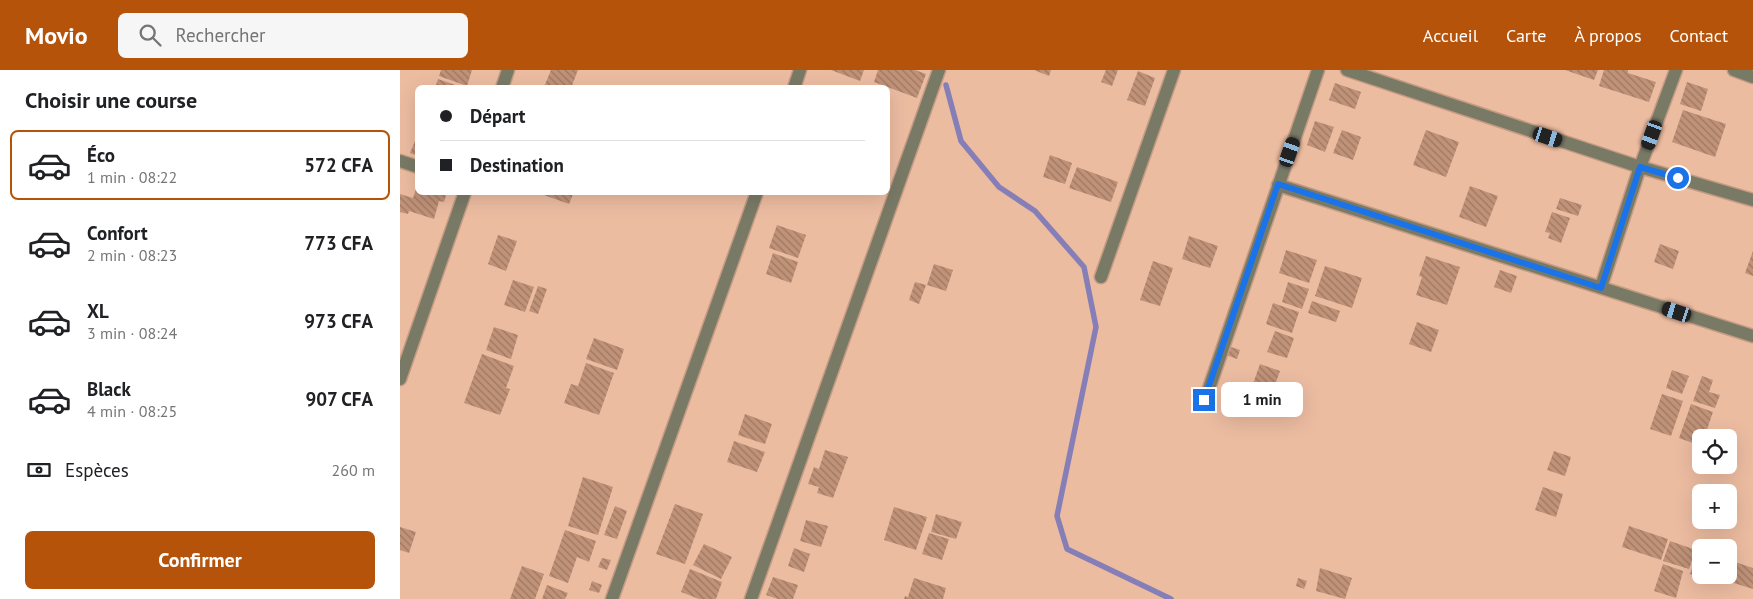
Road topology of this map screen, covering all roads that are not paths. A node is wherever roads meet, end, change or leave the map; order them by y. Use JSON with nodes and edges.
{"nodes":[{"id":1,"x":508,"y":70,"type":"edge"},
{"id":2,"x":800,"y":70,"type":"edge"},
{"id":3,"x":939,"y":70,"type":"edge"},
{"id":4,"x":1174,"y":70,"type":"edge"},
{"id":5,"x":1318,"y":70,"type":"edge"},
{"id":6,"x":1347,"y":70,"type":"edge"},
{"id":7,"x":1676,"y":70,"type":"edge"},
{"id":8,"x":1734,"y":70,"type":"edge"},
{"id":9,"x":1753,"y":77,"type":"edge"},
{"id":10,"x":503,"y":85,"type":"edge"},
{"id":11,"x":795,"y":85,"type":"edge"},
{"id":12,"x":400,"y":161,"type":"edge"},
{"id":13,"x":415,"y":166,"type":"edge"},
{"id":14,"x":1640,"y":167,"type":"junction"},
{"id":15,"x":1278,"y":184,"type":"junction"},
{"id":16,"x":464,"y":195,"type":"edge"},
{"id":17,"x":756,"y":195,"type":"edge"},
{"id":18,"x":1753,"y":200,"type":"edge"},
{"id":19,"x":1101,"y":277,"type":"dead end"},
{"id":20,"x":1601,"y":288,"type":"junction"},
{"id":21,"x":1753,"y":336,"type":"edge"},
{"id":22,"x":400,"y":379,"type":"edge"},
{"id":23,"x":1204,"y":400,"type":"dead end"},
{"id":24,"x":612,"y":599,"type":"edge"},
{"id":25,"x":751,"y":599,"type":"edge"}],
"edges":[{"from":1,"to":10,"type":"street"},
{"from":2,"to":11,"type":"street"},
{"from":3,"to":25,"type":"street"},
{"from":4,"to":19,"type":"street"},
{"from":5,"to":15,"type":"street"},
{"from":6,"to":14,"type":"street"},
{"from":7,"to":14,"type":"street"},
{"from":8,"to":9,"type":"street"},
{"from":12,"to":13,"type":"street"},
{"from":14,"to":18,"type":"street"},
{"from":14,"to":20,"type":"street"},
{"from":15,"to":20,"type":"street"},
{"from":15,"to":23,"type":"street"},
{"from":16,"to":22,"type":"street"},
{"from":17,"to":24,"type":"street"},
{"from":20,"to":21,"type":"street"}]}
